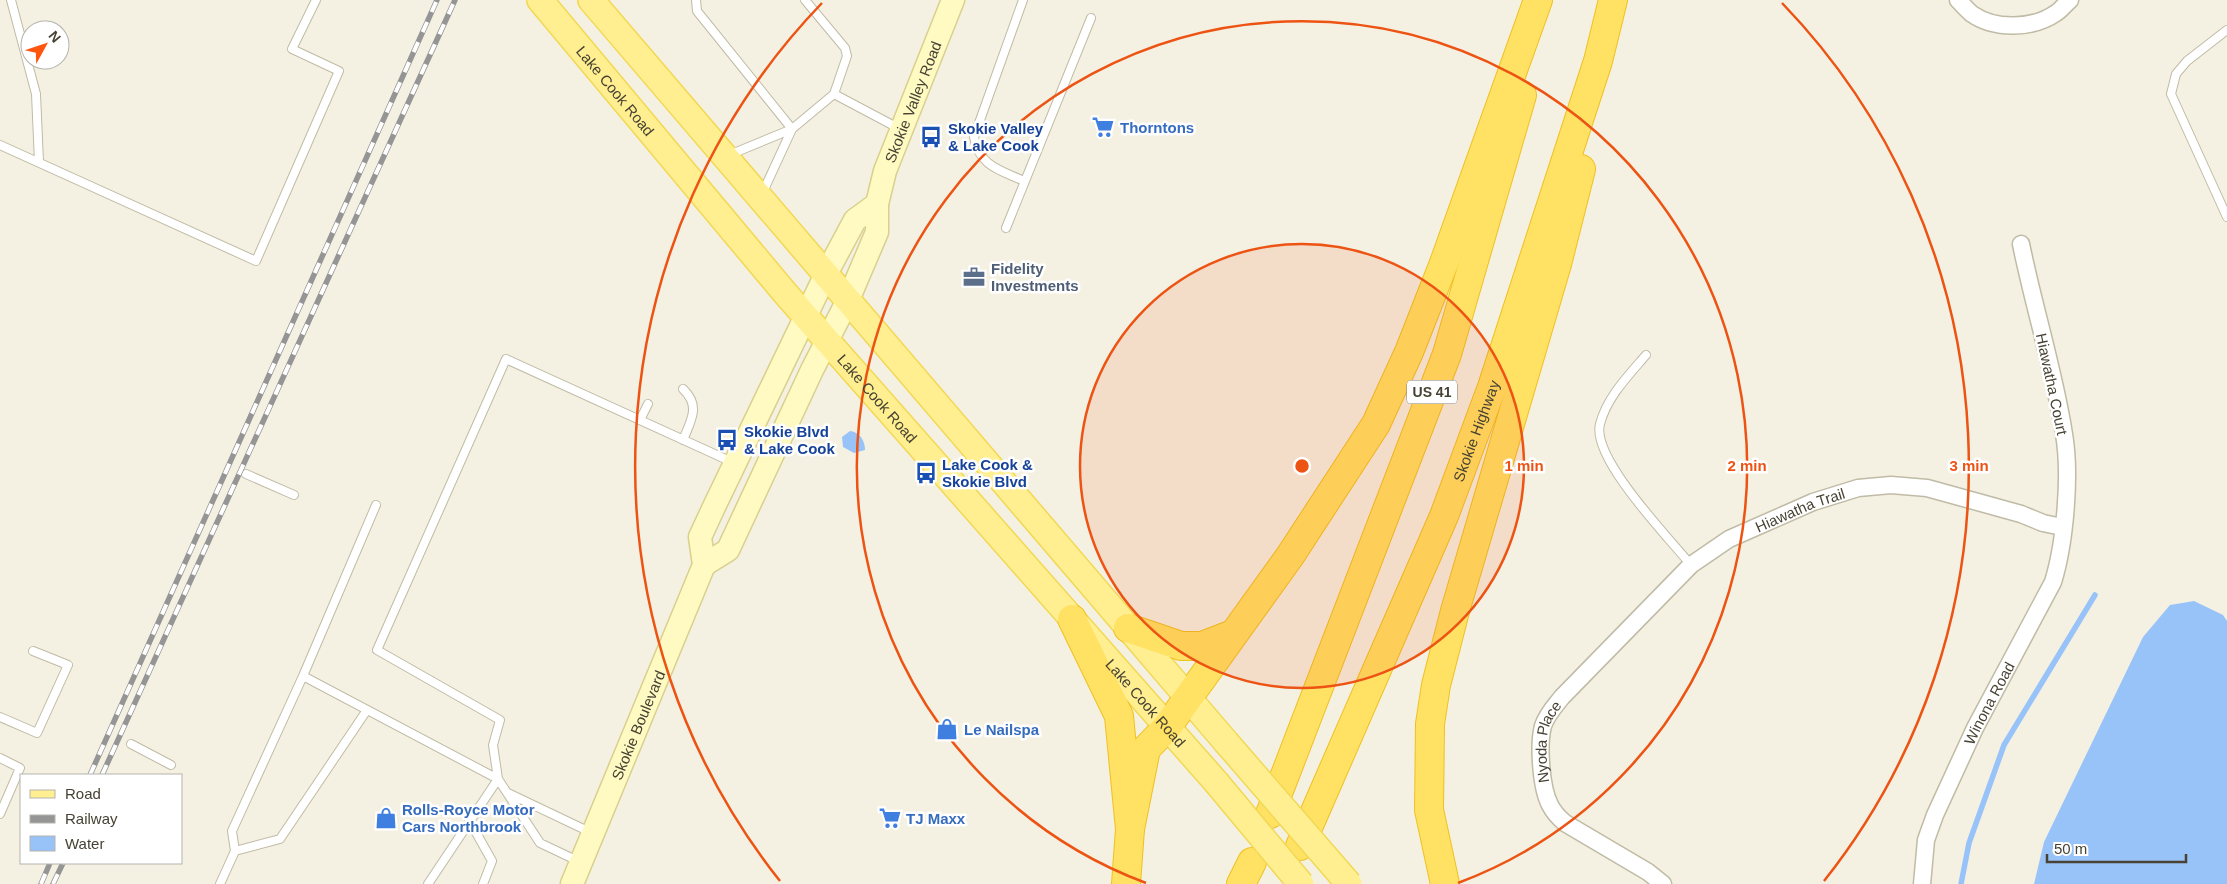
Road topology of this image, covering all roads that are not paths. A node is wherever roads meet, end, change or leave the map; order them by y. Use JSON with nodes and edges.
{"nodes":[{"id":1,"x":11,"y":0,"type":"edge"},
{"id":2,"x":316,"y":0,"type":"edge"},
{"id":3,"x":540,"y":0,"type":"edge"},
{"id":4,"x":591,"y":0,"type":"edge"},
{"id":5,"x":696,"y":0,"type":"edge"},
{"id":6,"x":806,"y":0,"type":"edge"},
{"id":7,"x":953,"y":0,"type":"edge"},
{"id":8,"x":1024,"y":0,"type":"edge"},
{"id":9,"x":1538,"y":0,"type":"edge"},
{"id":10,"x":1549,"y":0,"type":"edge"},
{"id":11,"x":1612,"y":0,"type":"edge"},
{"id":12,"x":1958,"y":0,"type":"edge"},
{"id":13,"x":2067,"y":3,"type":"edge"},
{"id":14,"x":1091,"y":18,"type":"dead end"},
{"id":15,"x":2227,"y":30,"type":"edge"},
{"id":16,"x":1598,"y":62,"type":"junction"},
{"id":17,"x":834,"y":94,"type":"junction"},
{"id":18,"x":792,"y":129,"type":"junction"},
{"id":19,"x":902,"y":130,"type":"junction"},
{"id":20,"x":0,"y":145,"type":"edge"},
{"id":21,"x":725,"y":157,"type":"junction"},
{"id":22,"x":39,"y":162,"type":"junction"},
{"id":23,"x":1024,"y":181,"type":"junction"},
{"id":24,"x":760,"y":198,"type":"junction"},
{"id":25,"x":877,"y":204,"type":"junction"},
{"id":26,"x":2227,"y":217,"type":"edge"},
{"id":27,"x":1006,"y":228,"type":"dead end"},
{"id":28,"x":2021,"y":244,"type":"dead end"},
{"id":29,"x":826,"y":274,"type":"junction"},
{"id":30,"x":848,"y":300,"type":"junction"},
{"id":31,"x":806,"y":316,"type":"junction"},
{"id":32,"x":827,"y":340,"type":"junction"},
{"id":33,"x":1646,"y":355,"type":"dead end"},
{"id":34,"x":683,"y":388,"type":"dead end"},
{"id":35,"x":648,"y":404,"type":"dead end"},
{"id":36,"x":640,"y":420,"type":"junction"},
{"id":37,"x":683,"y":440,"type":"junction"},
{"id":38,"x":734,"y":463,"type":"junction"},
{"id":39,"x":246,"y":474,"type":"dead end"},
{"id":40,"x":294,"y":495,"type":"dead end"},
{"id":41,"x":376,"y":506,"type":"dead end"},
{"id":42,"x":2062,"y":526,"type":"junction"},
{"id":43,"x":704,"y":565,"type":"junction"},
{"id":44,"x":1691,"y":565,"type":"junction"},
{"id":45,"x":1072,"y":619,"type":"junction"},
{"id":46,"x":1128,"y":628,"type":"junction"},
{"id":47,"x":1233,"y":634,"type":"junction"},
{"id":48,"x":33,"y":651,"type":"dead end"},
{"id":49,"x":1588,"y":670,"type":"joint"},
{"id":50,"x":303,"y":676,"type":"junction"},
{"id":51,"x":1188,"y":697,"type":"junction"},
{"id":52,"x":366,"y":710,"type":"junction"},
{"id":53,"x":0,"y":717,"type":"edge"},
{"id":54,"x":1167,"y":727,"type":"junction"},
{"id":55,"x":131,"y":744,"type":"dead end"},
{"id":56,"x":0,"y":758,"type":"edge"},
{"id":57,"x":171,"y":765,"type":"dead end"},
{"id":58,"x":498,"y":779,"type":"junction"},
{"id":59,"x":508,"y":793,"type":"junction"},
{"id":60,"x":0,"y":814,"type":"edge"},
{"id":61,"x":1270,"y":814,"type":"dead end"},
{"id":62,"x":469,"y":820,"type":"junction"},
{"id":63,"x":1130,"y":829,"type":"junction"},
{"id":64,"x":593,"y":833,"type":"junction"},
{"id":65,"x":1300,"y":846,"type":"dead end"},
{"id":66,"x":235,"y":851,"type":"junction"},
{"id":67,"x":581,"y":862,"type":"junction"},
{"id":68,"x":1441,"y":880,"type":"edge"},
{"id":69,"x":220,"y":884,"type":"edge"},
{"id":70,"x":428,"y":884,"type":"edge"},
{"id":71,"x":483,"y":884,"type":"edge"},
{"id":72,"x":572,"y":884,"type":"edge"},
{"id":73,"x":1126,"y":884,"type":"edge"},
{"id":74,"x":1301,"y":884,"type":"edge"},
{"id":75,"x":1349,"y":884,"type":"edge"},
{"id":76,"x":1663,"y":884,"type":"edge"},
{"id":77,"x":1922,"y":884,"type":"edge"}],
"edges":[{"from":1,"to":22,"type":"lane"},
{"from":2,"to":22,"type":"lane"},
{"from":3,"to":31,"type":"main road","name":"Lake Cook Road"},
{"from":4,"to":21,"type":"main road"},
{"from":5,"to":18,"type":"lane"},
{"from":6,"to":17,"type":"lane"},
{"from":7,"to":19,"type":"main road","name":"Skokie Valley Road"},
{"from":8,"to":23,"type":"lane"},
{"from":9,"to":47,"type":"highway"},
{"from":10,"to":61,"type":"highway","number":"US 41"},
{"from":11,"to":16,"type":"highway","name":"Skokie Highway"},
{"from":12,"to":13,"type":"street"},
{"from":14,"to":23,"type":"lane"},
{"from":15,"to":26,"type":"lane"},
{"from":16,"to":65,"type":"highway","name":"Skokie Highway"},
{"from":16,"to":68,"type":"highway"},
{"from":17,"to":18,"type":"lane"},
{"from":17,"to":19,"type":"lane"},
{"from":18,"to":21,"type":"lane"},
{"from":18,"to":24,"type":"lane"},
{"from":19,"to":25,"type":"main road","name":"Skokie Valley Road"},
{"from":20,"to":22,"type":"lane"},
{"from":21,"to":24,"type":"main road"},
{"from":23,"to":27,"type":"lane"},
{"from":24,"to":29,"type":"main road"},
{"from":25,"to":29,"type":"main road"},
{"from":25,"to":30,"type":"main road","name":"Skokie Valley Road"},
{"from":28,"to":42,"type":"street","name":"Hiawatha Court"},
{"from":29,"to":30,"type":"main road"},
{"from":29,"to":31,"type":"main road"},
{"from":30,"to":32,"type":"main road","name":"Skokie Valley Road"},
{"from":30,"to":46,"type":"main road"},
{"from":31,"to":32,"type":"main road","name":"Lake Cook Road"},
{"from":31,"to":38,"type":"main road"},
{"from":32,"to":43,"type":"main road"},
{"from":32,"to":45,"type":"main road","name":"Lake Cook Road"},
{"from":33,"to":44,"type":"lane"},
{"from":34,"to":37,"type":"lane"},
{"from":35,"to":36,"type":"lane"},
{"from":36,"to":37,"type":"lane"},
{"from":36,"to":58,"type":"lane"},
{"from":37,"to":38,"type":"lane"},
{"from":38,"to":43,"type":"main road"},
{"from":39,"to":40,"type":"lane"},
{"from":41,"to":50,"type":"lane"},
{"from":42,"to":44,"type":"street","name":"Hiawatha Trail"},
{"from":42,"to":77,"type":"street","name":"Winona Road"},
{"from":43,"to":64,"type":"main road","name":"Skokie Boulevard"},
{"from":44,"to":49,"type":"street","name":"Hiawatha Trail"},
{"from":45,"to":54,"type":"main road","name":"Lake Cook Road"},
{"from":45,"to":63,"type":"highway"},
{"from":46,"to":47,"type":"highway"},
{"from":46,"to":51,"type":"main road"},
{"from":47,"to":51,"type":"highway"},
{"from":48,"to":53,"type":"lane"},
{"from":49,"to":76,"type":"street","name":"Nyoda Place"},
{"from":50,"to":52,"type":"lane"},
{"from":50,"to":66,"type":"lane"},
{"from":51,"to":54,"type":"highway"},
{"from":51,"to":75,"type":"main road","bridge":true},
{"from":52,"to":58,"type":"lane"},
{"from":52,"to":66,"type":"lane"},
{"from":54,"to":63,"type":"highway"},
{"from":54,"to":74,"type":"main road","name":"Lake Cook Road","bridge":true},
{"from":55,"to":57,"type":"lane"},
{"from":56,"to":60,"type":"lane"},
{"from":58,"to":59,"type":"lane"},
{"from":58,"to":62,"type":"lane"},
{"from":59,"to":64,"type":"lane"},
{"from":59,"to":67,"type":"lane"},
{"from":62,"to":70,"type":"lane"},
{"from":62,"to":71,"type":"lane"},
{"from":63,"to":73,"type":"highway"},
{"from":64,"to":67,"type":"main road","name":"Skokie Boulevard"},
{"from":66,"to":69,"type":"lane"},
{"from":67,"to":72,"type":"main road","name":"Skokie Boulevard"}]}
